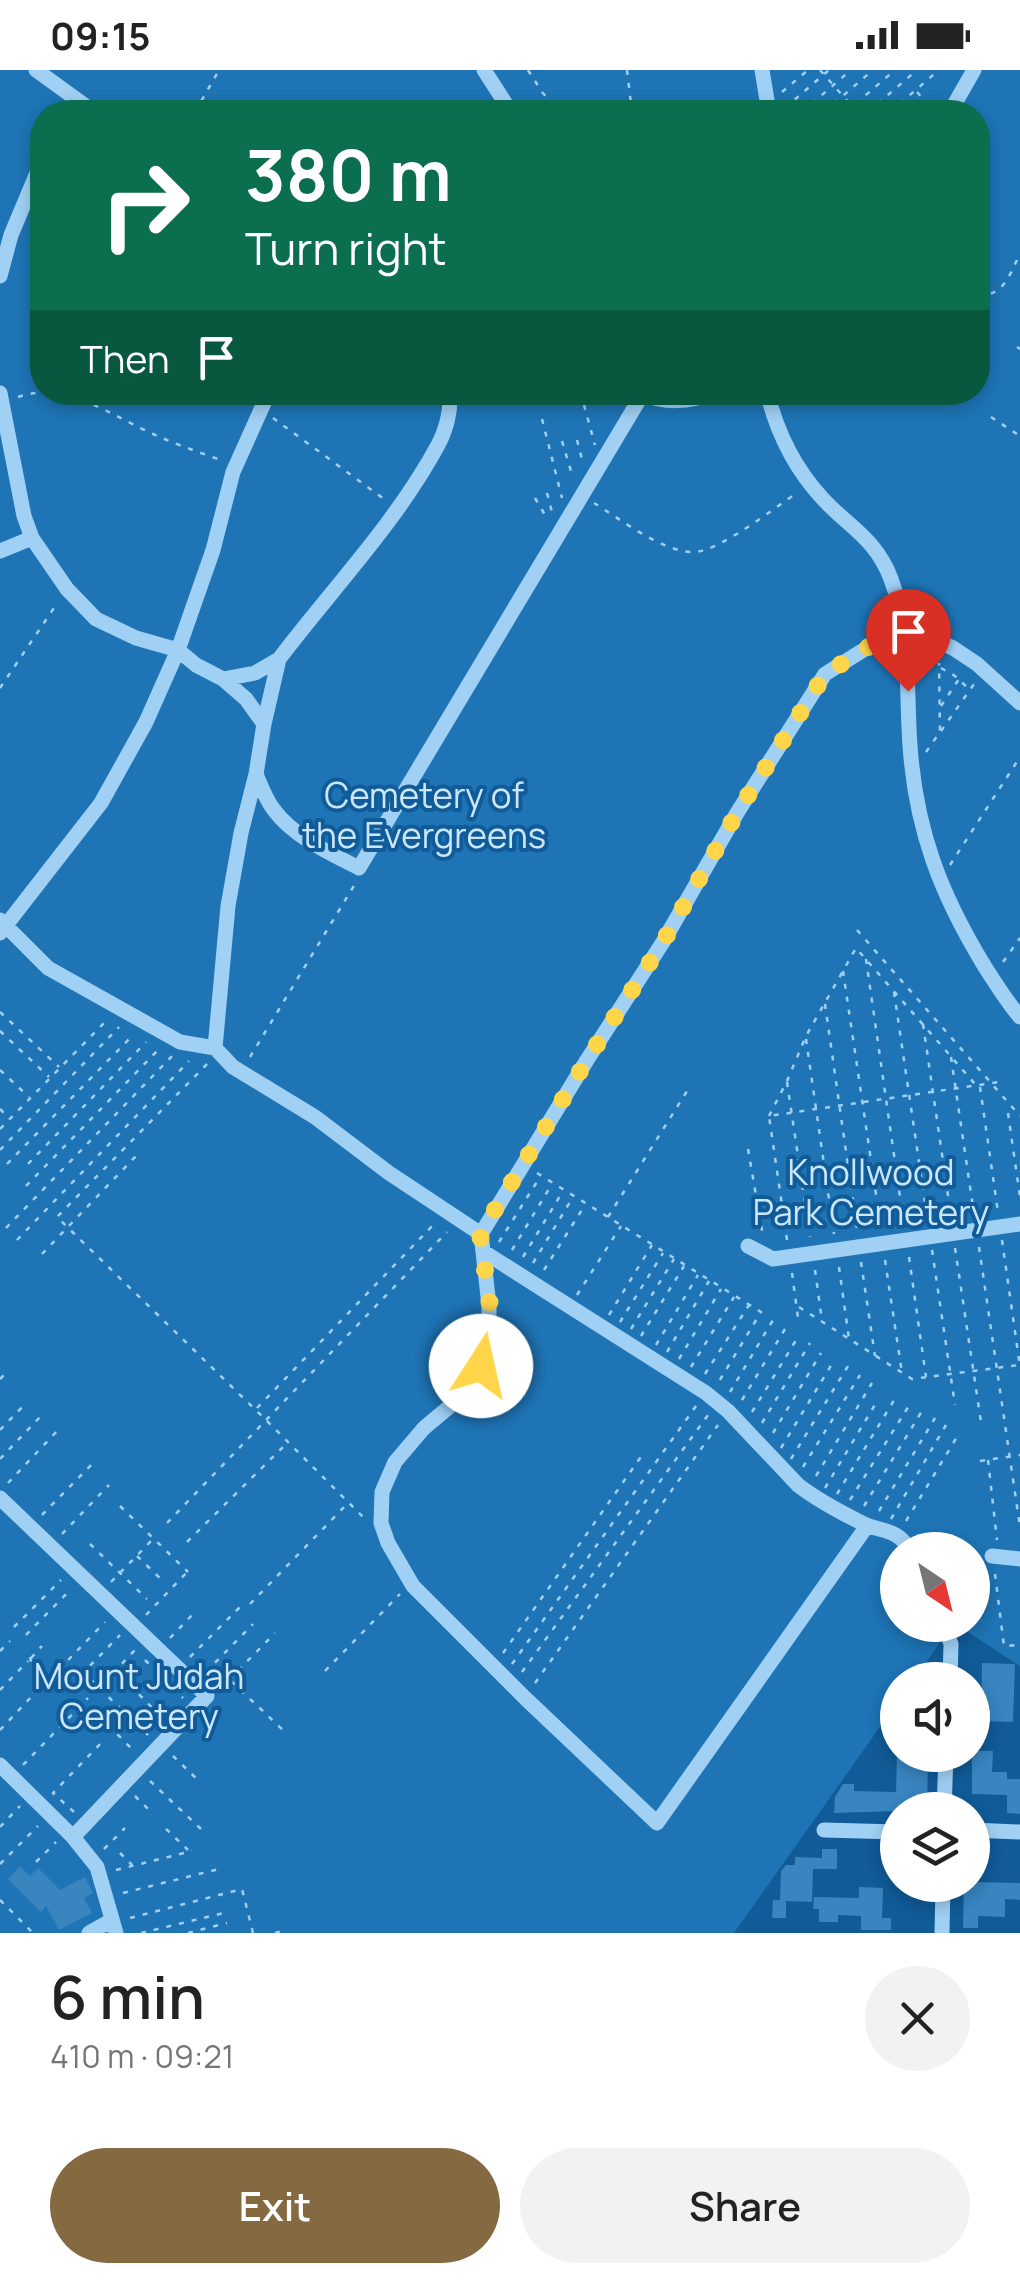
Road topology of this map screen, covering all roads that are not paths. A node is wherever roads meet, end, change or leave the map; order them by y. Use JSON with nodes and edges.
{"nodes":[{"id":1,"x":36,"y":70,"type":"edge"},
{"id":2,"x":484,"y":70,"type":"edge"},
{"id":3,"x":762,"y":70,"type":"edge"},
{"id":4,"x":974,"y":70,"type":"edge"},
{"id":5,"x":76,"y":97,"type":"junction"},
{"id":6,"x":74,"y":100,"type":"edge"},
{"id":7,"x":80,"y":100,"type":"edge"},
{"id":8,"x":503,"y":100,"type":"edge"},
{"id":9,"x":766,"y":100,"type":"edge"},
{"id":10,"x":957,"y":100,"type":"edge"},
{"id":11,"x":30,"y":191,"type":"edge"},
{"id":12,"x":0,"y":276,"type":"edge"},
{"id":13,"x":0,"y":392,"type":"edge"},
{"id":14,"x":1,"y":403,"type":"edge"},
{"id":15,"x":264,"y":405,"type":"edge"},
{"id":16,"x":452,"y":405,"type":"edge"},
{"id":17,"x":634,"y":405,"type":"edge"},
{"id":18,"x":771,"y":405,"type":"edge"},
{"id":19,"x":32,"y":538,"type":"junction"},
{"id":20,"x":0,"y":551,"type":"edge"},
{"id":21,"x":904,"y":634,"type":"junction"},
{"id":22,"x":178,"y":650,"type":"junction"},
{"id":23,"x":279,"y":659,"type":"junction"},
{"id":24,"x":224,"y":679,"type":"junction"},
{"id":25,"x":1020,"y":703,"type":"edge"},
{"id":26,"x":264,"y":724,"type":"junction"},
{"id":27,"x":256,"y":774,"type":"junction"},
{"id":28,"x":2,"y":926,"type":"edge"},
{"id":29,"x":1020,"y":1017,"type":"edge"},
{"id":30,"x":213,"y":1048,"type":"junction"},
{"id":31,"x":1020,"y":1224,"type":"edge"},
{"id":32,"x":480,"y":1234,"type":"junction"},
{"id":33,"x":748,"y":1246,"type":"dead end"},
{"id":34,"x":490,"y":1251,"type":"junction"},
{"id":35,"x":0,"y":1495,"type":"edge"},
{"id":36,"x":864,"y":1519,"type":"junction"},
{"id":37,"x":889,"y":1532,"type":"edge"},
{"id":38,"x":996,"y":1556,"type":"road end"},
{"id":39,"x":1020,"y":1559,"type":"edge"},
{"id":40,"x":6,"y":1771,"type":"edge"},
{"id":41,"x":824,"y":1830,"type":"dead end"},
{"id":42,"x":990,"y":1831,"type":"edge"},
{"id":43,"x":880,"y":1832,"type":"edge"},
{"id":44,"x":1020,"y":1832,"type":"edge"},
{"id":45,"x":72,"y":1834,"type":"junction"},
{"id":46,"x":943,"y":1902,"type":"edge"},
{"id":47,"x":116,"y":1924,"type":"edge"},
{"id":48,"x":89,"y":1933,"type":"edge"},
{"id":49,"x":942,"y":1933,"type":"edge"}],
"edges":[{"from":1,"to":5,"type":"street"},
{"from":2,"to":8,"type":"street"},
{"from":3,"to":9,"type":"street"},
{"from":4,"to":10,"type":"street"},
{"from":5,"to":6,"type":"street"},
{"from":5,"to":7,"type":"street"},
{"from":11,"to":12,"type":"street"},
{"from":13,"to":14,"type":"street"},
{"from":14,"to":19,"type":"street"},
{"from":15,"to":22,"type":"street"},
{"from":16,"to":23,"type":"street"},
{"from":17,"to":27,"type":"street"},
{"from":18,"to":21,"type":"street"},
{"from":19,"to":20,"type":"street"},
{"from":19,"to":22,"type":"street"},
{"from":21,"to":25,"type":"street"},
{"from":21,"to":29,"type":"street"},
{"from":21,"to":32,"type":"street"},
{"from":22,"to":24,"type":"street"},
{"from":22,"to":28,"type":"street"},
{"from":23,"to":24,"type":"street"},
{"from":23,"to":26,"type":"street"},
{"from":24,"to":26,"type":"street"},
{"from":26,"to":27,"type":"street"},
{"from":27,"to":30,"type":"street"},
{"from":28,"to":30,"type":"street"},
{"from":30,"to":32,"type":"street"},
{"from":31,"to":33,"type":"street"},
{"from":32,"to":34,"type":"street"},
{"from":34,"to":36,"type":"street"},
{"from":34,"to":36,"type":"street"},
{"from":35,"to":45,"type":"street"},
{"from":36,"to":37,"type":"street"},
{"from":38,"to":39,"type":"street"},
{"from":40,"to":45,"type":"street"},
{"from":41,"to":43,"type":"street"},
{"from":42,"to":44,"type":"street"},
{"from":45,"to":47,"type":"street"},
{"from":46,"to":49,"type":"street"},
{"from":47,"to":48,"type":"street"}]}
